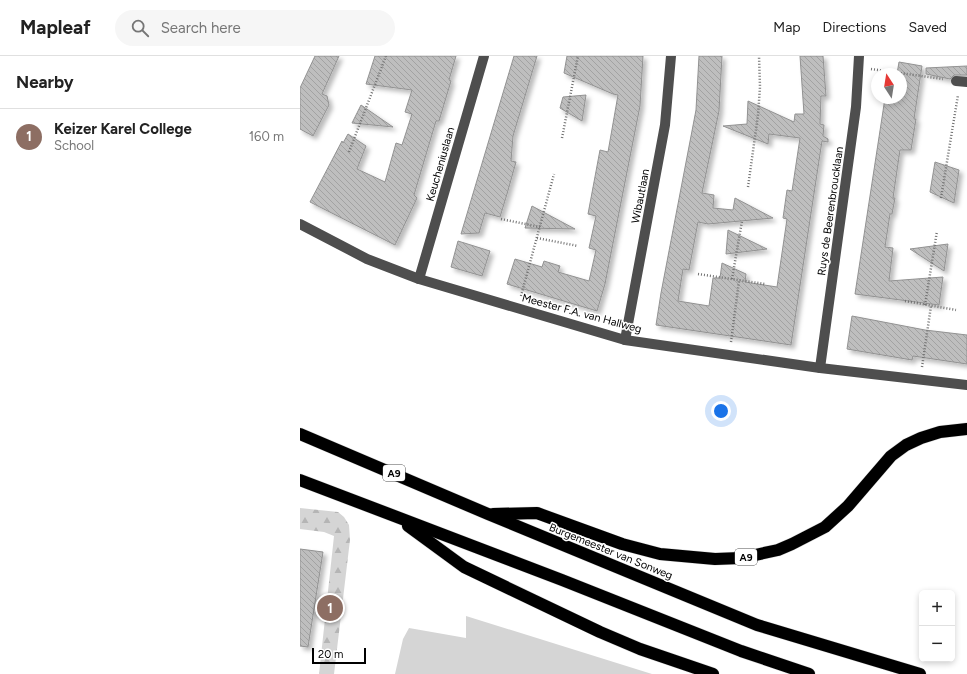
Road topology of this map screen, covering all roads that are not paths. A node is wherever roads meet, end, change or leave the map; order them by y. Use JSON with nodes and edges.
{"nodes":[{"id":1,"x":484,"y":56,"type":"edge"},
{"id":2,"x":672,"y":56,"type":"edge"},
{"id":3,"x":859,"y":56,"type":"edge"},
{"id":4,"x":956,"y":81,"type":"road end"},
{"id":5,"x":967,"y":82,"type":"edge"},
{"id":6,"x":300,"y":224,"type":"edge"},
{"id":7,"x":420,"y":279,"type":"junction"},
{"id":8,"x":625,"y":340,"type":"junction"},
{"id":9,"x":820,"y":368,"type":"junction"},
{"id":10,"x":967,"y":385,"type":"edge"},
{"id":11,"x":967,"y":429,"type":"edge"},
{"id":12,"x":300,"y":434,"type":"edge"},
{"id":13,"x":300,"y":480,"type":"edge"},
{"id":14,"x":488,"y":514,"type":"junction"},
{"id":15,"x":394,"y":516,"type":"junction"},
{"id":16,"x":713,"y":674,"type":"edge"},
{"id":17,"x":809,"y":674,"type":"edge"},
{"id":18,"x":920,"y":674,"type":"edge"}],
"edges":[{"from":1,"to":7,"type":"street","name":"Keucheniuslaan"},
{"from":2,"to":8,"type":"street","name":"Wibautlaan"},
{"from":3,"to":9,"type":"street","name":"Ruys de Beerenbroucklaan"},
{"from":4,"to":5,"type":"street"},
{"from":6,"to":7,"type":"street","name":"Meester F.A. van Hallweg"},
{"from":7,"to":8,"type":"street","name":"Meester F.A. van Hallweg"},
{"from":8,"to":9,"type":"street","name":"Meester F.A. van Hallweg"},
{"from":9,"to":10,"type":"street","name":"Meester F.A. van Hallweg"},
{"from":11,"to":14,"type":"highway","number":"A9"},
{"from":12,"to":14,"type":"highway","name":"Burgemeester van Sonweg","number":"A9"},
{"from":13,"to":15,"type":"highway"},
{"from":14,"to":18,"type":"highway","name":"Burgemeester van Sonweg","number":"A9"},
{"from":15,"to":16,"type":"highway"},
{"from":15,"to":17,"type":"highway"}]}
